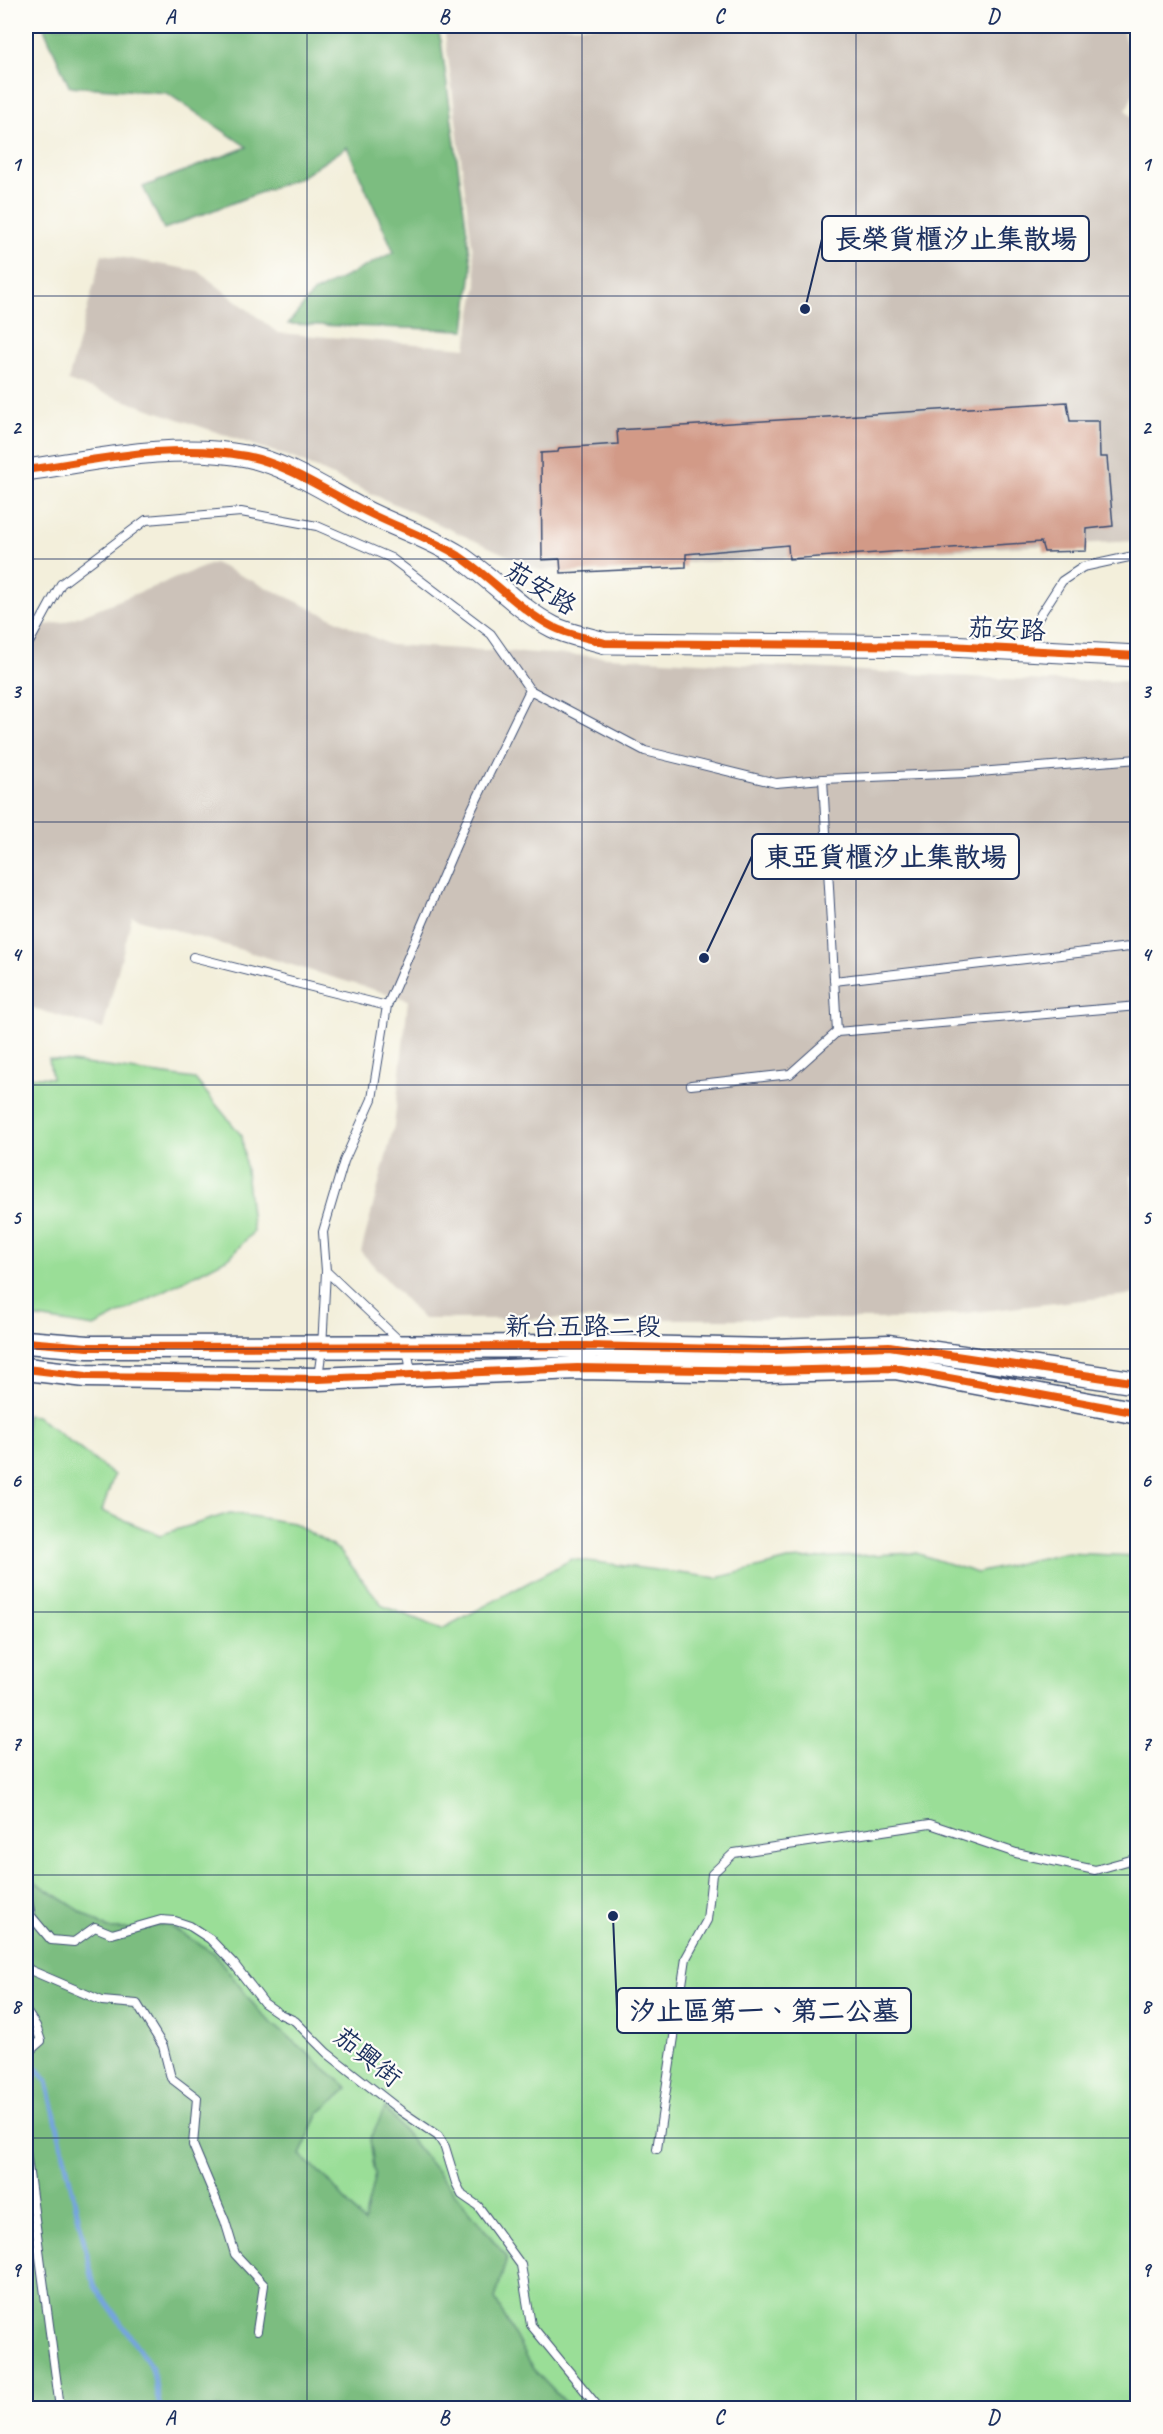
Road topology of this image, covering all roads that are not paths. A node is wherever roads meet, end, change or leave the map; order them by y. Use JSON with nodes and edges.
{"nodes":[{"id":1,"x":26,"y":470,"type":"edge"},
{"id":2,"x":1137,"y":555,"type":"edge"},
{"id":3,"x":26,"y":648,"type":"edge"},
{"id":4,"x":1017,"y":650,"type":"junction"},
{"id":5,"x":1137,"y":656,"type":"edge"},
{"id":6,"x":530,"y":690,"type":"junction"},
{"id":7,"x":1137,"y":759,"type":"edge"},
{"id":8,"x":823,"y":779,"type":"junction"},
{"id":9,"x":1137,"y":946,"type":"edge"},
{"id":10,"x":193,"y":957,"type":"dead end"},
{"id":11,"x":834,"y":981,"type":"junction"},
{"id":12,"x":387,"y":1006,"type":"junction"},
{"id":13,"x":1137,"y":1006,"type":"edge"},
{"id":14,"x":837,"y":1032,"type":"junction"},
{"id":15,"x":691,"y":1085,"type":"dead end"},
{"id":16,"x":326,"y":1271,"type":"junction"},
{"id":17,"x":26,"y":1342,"type":"edge"},
{"id":18,"x":411,"y":1347,"type":"junction"},
{"id":19,"x":322,"y":1348,"type":"junction"},
{"id":20,"x":26,"y":1369,"type":"edge"},
{"id":21,"x":415,"y":1375,"type":"junction"},
{"id":22,"x":318,"y":1378,"type":"junction"},
{"id":23,"x":1137,"y":1383,"type":"edge"},
{"id":24,"x":1137,"y":1413,"type":"edge"},
{"id":25,"x":1137,"y":1858,"type":"edge"},
{"id":26,"x":26,"y":1890,"type":"edge"},
{"id":27,"x":26,"y":1966,"type":"edge"},
{"id":28,"x":26,"y":2010,"type":"edge"},
{"id":29,"x":26,"y":2054,"type":"edge"},
{"id":30,"x":657,"y":2149,"type":"dead end"},
{"id":31,"x":26,"y":2151,"type":"edge"},
{"id":32,"x":257,"y":2331,"type":"dead end"},
{"id":33,"x":60,"y":2409,"type":"edge"},
{"id":34,"x":599,"y":2409,"type":"edge"}],
"edges":[{"from":1,"to":4,"type":"street","name":"茄安路"},
{"from":2,"to":4,"type":"lane"},
{"from":3,"to":6,"type":"lane"},
{"from":4,"to":5,"type":"street","name":"茄安路"},
{"from":6,"to":8,"type":"lane"},
{"from":6,"to":12,"type":"lane"},
{"from":7,"to":8,"type":"lane"},
{"from":8,"to":11,"type":"lane"},
{"from":9,"to":11,"type":"lane"},
{"from":10,"to":12,"type":"lane"},
{"from":11,"to":14,"type":"lane"},
{"from":12,"to":16,"type":"lane"},
{"from":13,"to":14,"type":"lane"},
{"from":14,"to":15,"type":"lane"},
{"from":16,"to":18,"type":"lane"},
{"from":16,"to":19,"type":"lane"},
{"from":17,"to":19,"type":"main road","name":"新台五路二段"},
{"from":18,"to":19,"type":"main road","name":"新台五路二段"},
{"from":18,"to":21,"type":"lane"},
{"from":18,"to":23,"type":"main road","name":"新台五路二段"},
{"from":19,"to":22,"type":"lane"},
{"from":20,"to":22,"type":"main road","name":"新台五路二段"},
{"from":21,"to":22,"type":"main road","name":"新台五路二段"},
{"from":21,"to":24,"type":"main road","name":"新台五路二段"},
{"from":25,"to":30,"type":"lane"},
{"from":26,"to":34,"type":"lane","name":"茄興街"},
{"from":27,"to":32,"type":"lane"},
{"from":28,"to":29,"type":"lane"},
{"from":31,"to":33,"type":"lane"}]}
